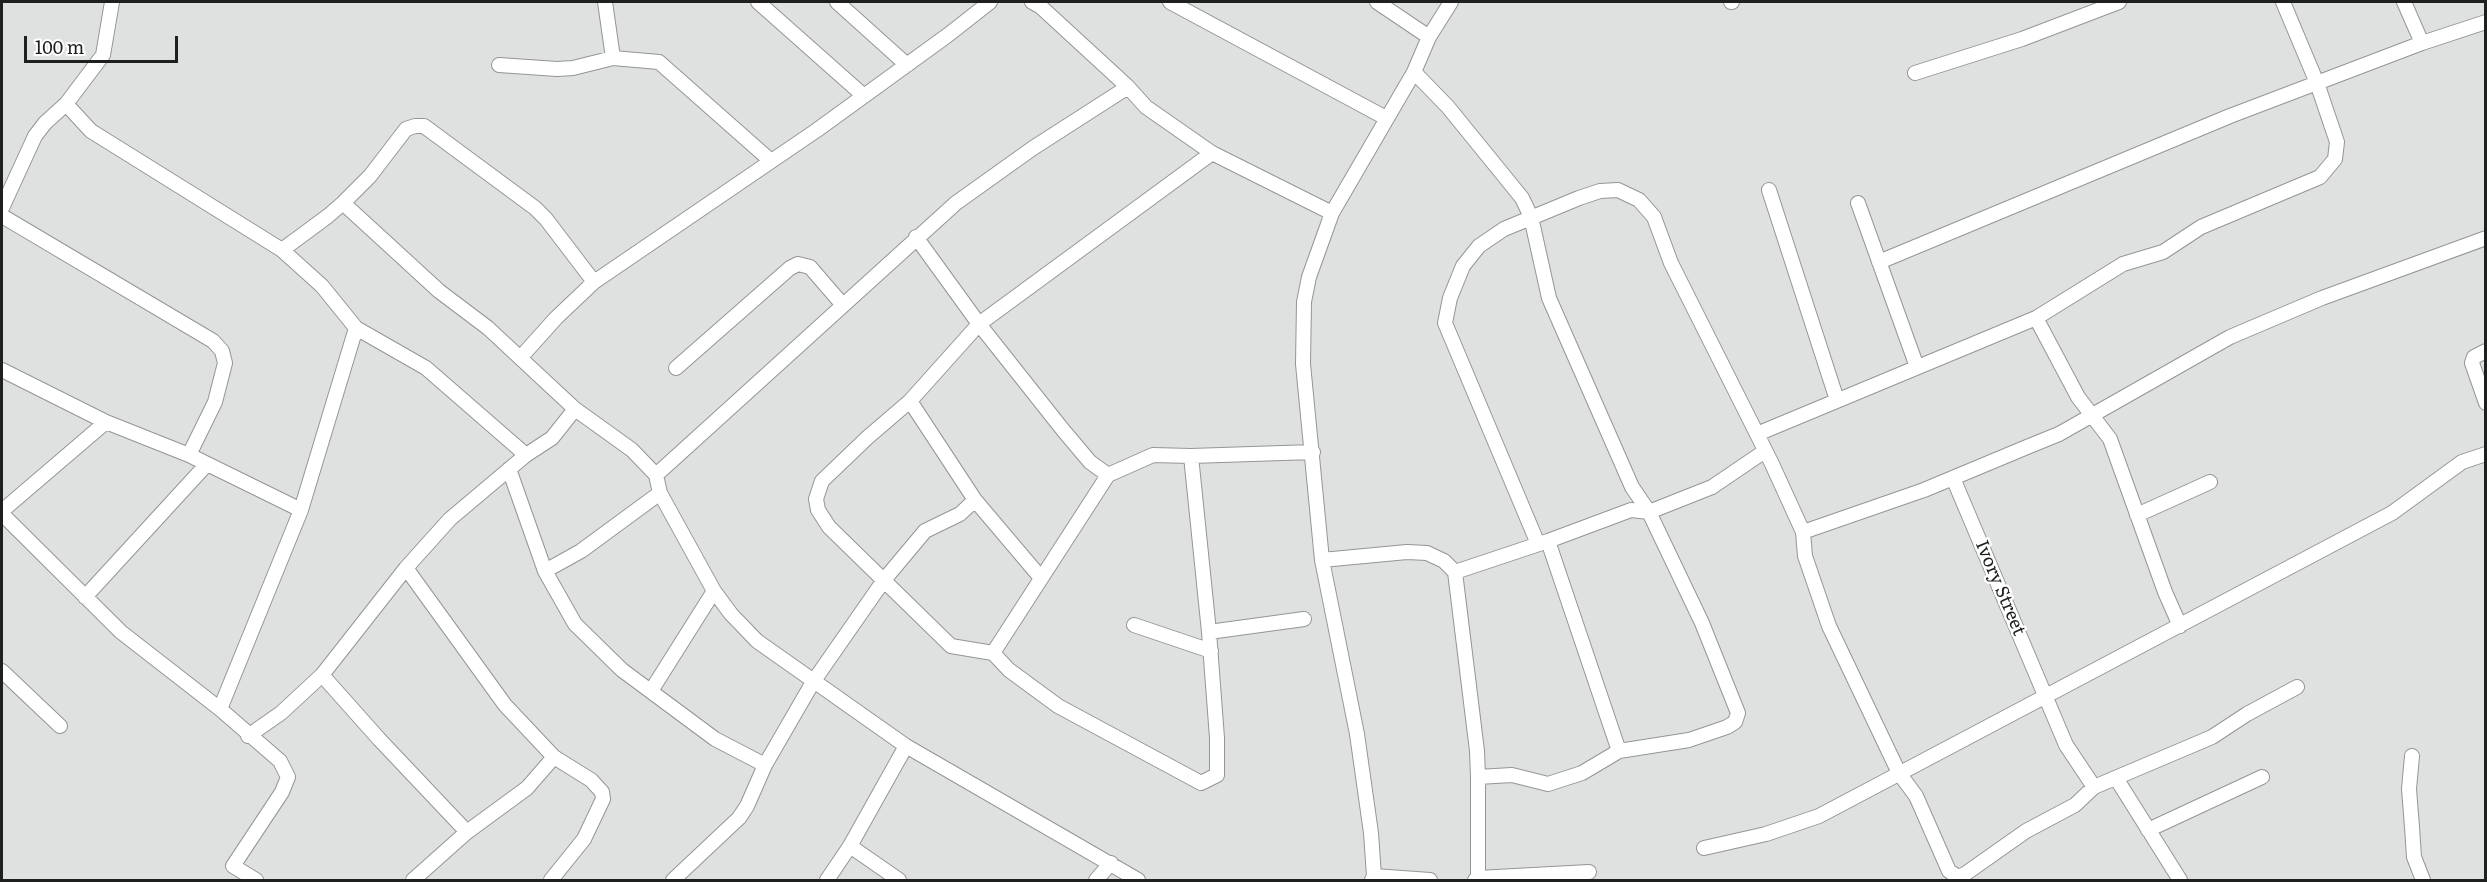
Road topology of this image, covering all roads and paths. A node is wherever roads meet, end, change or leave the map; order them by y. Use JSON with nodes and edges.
{"nodes":[{"id":1,"x":112,"y":2,"type":"edge"},
{"id":2,"x":605,"y":2,"type":"edge"},
{"id":3,"x":758,"y":2,"type":"edge"},
{"id":4,"x":837,"y":2,"type":"edge"},
{"id":5,"x":989,"y":2,"type":"edge"},
{"id":6,"x":1170,"y":2,"type":"edge"},
{"id":7,"x":1377,"y":2,"type":"edge"},
{"id":8,"x":1451,"y":2,"type":"edge"},
{"id":9,"x":2119,"y":2,"type":"edge"},
{"id":10,"x":2283,"y":2,"type":"edge"},
{"id":11,"x":2404,"y":2,"type":"edge"},
{"id":12,"x":1040,"y":3,"type":"edge"},
{"id":13,"x":2486,"y":22,"type":"edge"},
{"id":14,"x":1429,"y":37,"type":"junction"},
{"id":15,"x":2422,"y":43,"type":"junction"},
{"id":16,"x":613,"y":58,"type":"junction"},
{"id":17,"x":499,"y":65,"type":"dead end"},
{"id":18,"x":907,"y":65,"type":"junction"},
{"id":19,"x":1414,"y":72,"type":"junction"},
{"id":20,"x":1915,"y":73,"type":"dead end"},
{"id":21,"x":2316,"y":83,"type":"junction"},
{"id":22,"x":1128,"y":87,"type":"junction"},
{"id":23,"x":864,"y":96,"type":"junction"},
{"id":24,"x":66,"y":104,"type":"junction"},
{"id":25,"x":1386,"y":118,"type":"junction"},
{"id":26,"x":1212,"y":153,"type":"junction"},
{"id":27,"x":771,"y":161,"type":"junction"},
{"id":28,"x":1769,"y":190,"type":"dead end"},
{"id":29,"x":1858,"y":202,"type":"dead end"},
{"id":30,"x":343,"y":203,"type":"junction"},
{"id":31,"x":2,"y":208,"type":"edge"},
{"id":32,"x":1332,"y":213,"type":"junction"},
{"id":33,"x":2,"y":216,"type":"edge"},
{"id":34,"x":1531,"y":217,"type":"junction"},
{"id":35,"x":916,"y":237,"type":"junction"},
{"id":36,"x":2486,"y":238,"type":"edge"},
{"id":37,"x":282,"y":250,"type":"junction"},
{"id":38,"x":1879,"y":262,"type":"junction"},
{"id":39,"x":594,"y":282,"type":"junction"},
{"id":40,"x":842,"y":304,"type":"junction"},
{"id":41,"x":2036,"y":318,"type":"junction"},
{"id":42,"x":979,"y":324,"type":"junction"},
{"id":43,"x":356,"y":328,"type":"junction"},
{"id":44,"x":2486,"y":351,"type":"edge"},
{"id":45,"x":521,"y":357,"type":"junction"},
{"id":46,"x":1917,"y":367,"type":"junction"},
{"id":47,"x":676,"y":368,"type":"dead end"},
{"id":48,"x":2,"y":370,"type":"edge"},
{"id":49,"x":1837,"y":400,"type":"junction"},
{"id":50,"x":910,"y":401,"type":"junction"},
{"id":51,"x":2486,"y":403,"type":"edge"},
{"id":52,"x":575,"y":409,"type":"junction"},
{"id":53,"x":2091,"y":415,"type":"junction"},
{"id":54,"x":106,"y":422,"type":"junction"},
{"id":55,"x":1757,"y":434,"type":"junction"},
{"id":56,"x":1765,"y":451,"type":"junction"},
{"id":57,"x":1313,"y":452,"type":"junction"},
{"id":58,"x":2486,"y":454,"type":"edge"},
{"id":59,"x":189,"y":455,"type":"junction"},
{"id":60,"x":526,"y":455,"type":"junction"},
{"id":61,"x":1191,"y":456,"type":"junction"},
{"id":62,"x":207,"y":464,"type":"junction"},
{"id":63,"x":509,"y":469,"type":"junction"},
{"id":64,"x":656,"y":475,"type":"junction"},
{"id":65,"x":1108,"y":475,"type":"junction"},
{"id":66,"x":1953,"y":478,"type":"junction"},
{"id":67,"x":2210,"y":482,"type":"dead end"},
{"id":68,"x":2,"y":490,"type":"edge"},
{"id":69,"x":660,"y":493,"type":"junction"},
{"id":70,"x":15,"y":498,"type":"junction"},
{"id":71,"x":975,"y":500,"type":"junction"},
{"id":72,"x":301,"y":510,"type":"junction"},
{"id":73,"x":2,"y":512,"type":"edge"},
{"id":74,"x":1649,"y":512,"type":"junction"},
{"id":75,"x":2137,"y":515,"type":"junction"},
{"id":76,"x":1803,"y":532,"type":"junction"},
{"id":77,"x":1543,"y":543,"type":"junction"},
{"id":78,"x":1322,"y":560,"type":"junction"},
{"id":79,"x":406,"y":568,"type":"junction"},
{"id":80,"x":544,"y":571,"type":"junction"},
{"id":81,"x":1455,"y":572,"type":"junction"},
{"id":82,"x":1041,"y":578,"type":"junction"},
{"id":83,"x":884,"y":580,"type":"junction"},
{"id":84,"x":714,"y":591,"type":"junction"},
{"id":85,"x":86,"y":597,"type":"junction"},
{"id":86,"x":1304,"y":620,"type":"dead end"},
{"id":87,"x":1134,"y":626,"type":"dead end"},
{"id":88,"x":2180,"y":626,"type":"junction"},
{"id":89,"x":1209,"y":632,"type":"junction"},
{"id":90,"x":1211,"y":651,"type":"junction"},
{"id":91,"x":993,"y":653,"type":"junction"},
{"id":92,"x":2,"y":671,"type":"edge"},
{"id":93,"x":322,"y":675,"type":"junction"},
{"id":94,"x":813,"y":682,"type":"junction"},
{"id":95,"x":2297,"y":687,"type":"dead end"},
{"id":96,"x":651,"y":691,"type":"junction"},
{"id":97,"x":2046,"y":697,"type":"junction"},
{"id":98,"x":220,"y":709,"type":"junction"},
{"id":99,"x":60,"y":726,"type":"dead end"},
{"id":100,"x":248,"y":736,"type":"junction"},
{"id":101,"x":906,"y":746,"type":"junction"},
{"id":102,"x":1619,"y":751,"type":"junction"},
{"id":103,"x":2412,"y":756,"type":"dead end"},
{"id":104,"x":555,"y":757,"type":"junction"},
{"id":105,"x":765,"y":765,"type":"junction"},
{"id":106,"x":1899,"y":773,"type":"junction"},
{"id":107,"x":1478,"y":777,"type":"junction"},
{"id":108,"x":2262,"y":777,"type":"dead end"},
{"id":109,"x":2116,"y":778,"type":"junction"},
{"id":110,"x":2094,"y":787,"type":"junction"},
{"id":111,"x":2148,"y":830,"type":"junction"},
{"id":112,"x":467,"y":832,"type":"junction"},
{"id":113,"x":850,"y":846,"type":"junction"},
{"id":114,"x":1704,"y":848,"type":"dead end"},
{"id":115,"x":1111,"y":863,"type":"junction"},
{"id":116,"x":1589,"y":872,"type":"dead end"},
{"id":117,"x":1373,"y":878,"type":"edge"},
{"id":118,"x":1476,"y":879,"type":"edge"},
{"id":119,"x":256,"y":880,"type":"edge"},
{"id":120,"x":413,"y":880,"type":"edge"},
{"id":121,"x":551,"y":880,"type":"edge"},
{"id":122,"x":673,"y":880,"type":"edge"},
{"id":123,"x":827,"y":880,"type":"edge"},
{"id":124,"x":899,"y":880,"type":"edge"},
{"id":125,"x":1096,"y":880,"type":"edge"},
{"id":126,"x":1138,"y":880,"type":"edge"},
{"id":127,"x":1430,"y":880,"type":"edge"},
{"id":128,"x":2180,"y":880,"type":"edge"},
{"id":129,"x":2423,"y":880,"type":"edge"}],
"edges":[{"from":1,"to":24,"type":"street"},
{"from":2,"to":16,"type":"street"},
{"from":3,"to":23,"type":"street"},
{"from":4,"to":18,"type":"street"},
{"from":5,"to":18,"type":"street"},
{"from":6,"to":25,"type":"street"},
{"from":7,"to":14,"type":"street"},
{"from":8,"to":14,"type":"street"},
{"from":9,"to":20,"type":"street"},
{"from":10,"to":21,"type":"street"},
{"from":11,"to":15,"type":"street"},
{"from":12,"to":22,"type":"street"},
{"from":13,"to":15,"type":"street"},
{"from":14,"to":19,"type":"street"},
{"from":15,"to":21,"type":"street"},
{"from":16,"to":17,"type":"street"},
{"from":16,"to":27,"type":"street"},
{"from":18,"to":23,"type":"street"},
{"from":19,"to":25,"type":"street"},
{"from":19,"to":34,"type":"street"},
{"from":21,"to":38,"type":"street"},
{"from":21,"to":41,"type":"street"},
{"from":22,"to":26,"type":"street"},
{"from":22,"to":35,"type":"street"},
{"from":23,"to":27,"type":"street"},
{"from":24,"to":31,"type":"street"},
{"from":24,"to":37,"type":"street"},
{"from":25,"to":32,"type":"street"},
{"from":26,"to":32,"type":"street"},
{"from":26,"to":42,"type":"street"},
{"from":27,"to":39,"type":"street"},
{"from":28,"to":49,"type":"street"},
{"from":29,"to":38,"type":"street"},
{"from":30,"to":37,"type":"street"},
{"from":30,"to":39,"type":"street"},
{"from":30,"to":45,"type":"street"},
{"from":32,"to":57,"type":"street"},
{"from":33,"to":59,"type":"street"},
{"from":34,"to":55,"type":"street"},
{"from":34,"to":74,"type":"street"},
{"from":34,"to":77,"type":"street"},
{"from":35,"to":40,"type":"street"},
{"from":35,"to":42,"type":"street"},
{"from":36,"to":53,"type":"street"},
{"from":37,"to":43,"type":"street"},
{"from":38,"to":46,"type":"street"},
{"from":39,"to":45,"type":"street"},
{"from":40,"to":47,"type":"street"},
{"from":40,"to":64,"type":"street"},
{"from":41,"to":46,"type":"street"},
{"from":41,"to":53,"type":"street"},
{"from":42,"to":50,"type":"street"},
{"from":42,"to":65,"type":"street"},
{"from":43,"to":60,"type":"street"},
{"from":43,"to":72,"type":"street"},
{"from":44,"to":51,"type":"street"},
{"from":45,"to":52,"type":"street"},
{"from":46,"to":49,"type":"street"},
{"from":48,"to":54,"type":"street"},
{"from":49,"to":55,"type":"street"},
{"from":50,"to":71,"type":"street"},
{"from":50,"to":83,"type":"street"},
{"from":52,"to":60,"type":"street"},
{"from":52,"to":64,"type":"street"},
{"from":53,"to":66,"type":"street"},
{"from":53,"to":75,"type":"street"},
{"from":54,"to":59,"type":"street"},
{"from":54,"to":70,"type":"street"},
{"from":55,"to":56,"type":"street"},
{"from":56,"to":74,"type":"street"},
{"from":56,"to":76,"type":"street"},
{"from":57,"to":61,"type":"street"},
{"from":57,"to":78,"type":"street"},
{"from":58,"to":88,"type":"street"},
{"from":59,"to":62,"type":"street"},
{"from":60,"to":63,"type":"street"},
{"from":61,"to":65,"type":"street"},
{"from":61,"to":89,"type":"street"},
{"from":62,"to":72,"type":"street"},
{"from":62,"to":85,"type":"street"},
{"from":63,"to":79,"type":"street"},
{"from":63,"to":80,"type":"street"},
{"from":64,"to":69,"type":"street"},
{"from":65,"to":82,"type":"street"},
{"from":66,"to":76,"type":"street"},
{"from":66,"to":97,"type":"street","name":"Ivory Street"},
{"from":67,"to":75,"type":"street"},
{"from":68,"to":70,"type":"street"},
{"from":69,"to":80,"type":"street"},
{"from":69,"to":84,"type":"street"},
{"from":70,"to":73,"type":"street"},
{"from":71,"to":82,"type":"street"},
{"from":71,"to":83,"type":"street"},
{"from":72,"to":98,"type":"street"},
{"from":73,"to":85,"type":"street"},
{"from":74,"to":77,"type":"street"},
{"from":74,"to":102,"type":"street"},
{"from":75,"to":88,"type":"street"},
{"from":76,"to":106,"type":"street"},
{"from":77,"to":81,"type":"street"},
{"from":77,"to":102,"type":"street"},
{"from":78,"to":81,"type":"street"},
{"from":78,"to":117,"type":"street"},
{"from":79,"to":93,"type":"street"},
{"from":79,"to":104,"type":"street"},
{"from":80,"to":96,"type":"street"},
{"from":81,"to":107,"type":"street"},
{"from":82,"to":91,"type":"street"},
{"from":83,"to":91,"type":"street"},
{"from":83,"to":94,"type":"street"},
{"from":84,"to":94,"type":"street"},
{"from":84,"to":96,"type":"street"},
{"from":85,"to":98,"type":"street"},
{"from":86,"to":89,"type":"street"},
{"from":87,"to":90,"type":"street"},
{"from":88,"to":97,"type":"street"},
{"from":89,"to":90,"type":"street"},
{"from":90,"to":91,"type":"street"},
{"from":92,"to":99,"type":"street"},
{"from":93,"to":100,"type":"street"},
{"from":93,"to":112,"type":"street"},
{"from":94,"to":101,"type":"street"},
{"from":94,"to":105,"type":"street"},
{"from":95,"to":109,"type":"street"},
{"from":96,"to":105,"type":"street"},
{"from":97,"to":106,"type":"street"},
{"from":97,"to":110,"type":"street","name":"Ivory Street"},
{"from":98,"to":100,"type":"street"},
{"from":100,"to":119,"type":"street"},
{"from":101,"to":113,"type":"street"},
{"from":101,"to":115,"type":"street"},
{"from":102,"to":107,"type":"street"},
{"from":103,"to":129,"type":"street"},
{"from":104,"to":112,"type":"street"},
{"from":104,"to":121,"type":"street"},
{"from":105,"to":122,"type":"street"},
{"from":106,"to":110,"type":"street"},
{"from":106,"to":114,"type":"street"},
{"from":107,"to":118,"type":"street"},
{"from":108,"to":111,"type":"street"},
{"from":109,"to":110,"type":"street"},
{"from":109,"to":111,"type":"street"},
{"from":111,"to":128,"type":"street"},
{"from":112,"to":120,"type":"street"},
{"from":113,"to":123,"type":"street"},
{"from":113,"to":124,"type":"street"},
{"from":115,"to":125,"type":"street"},
{"from":115,"to":126,"type":"street"},
{"from":116,"to":118,"type":"street"},
{"from":117,"to":127,"type":"street"}]}
